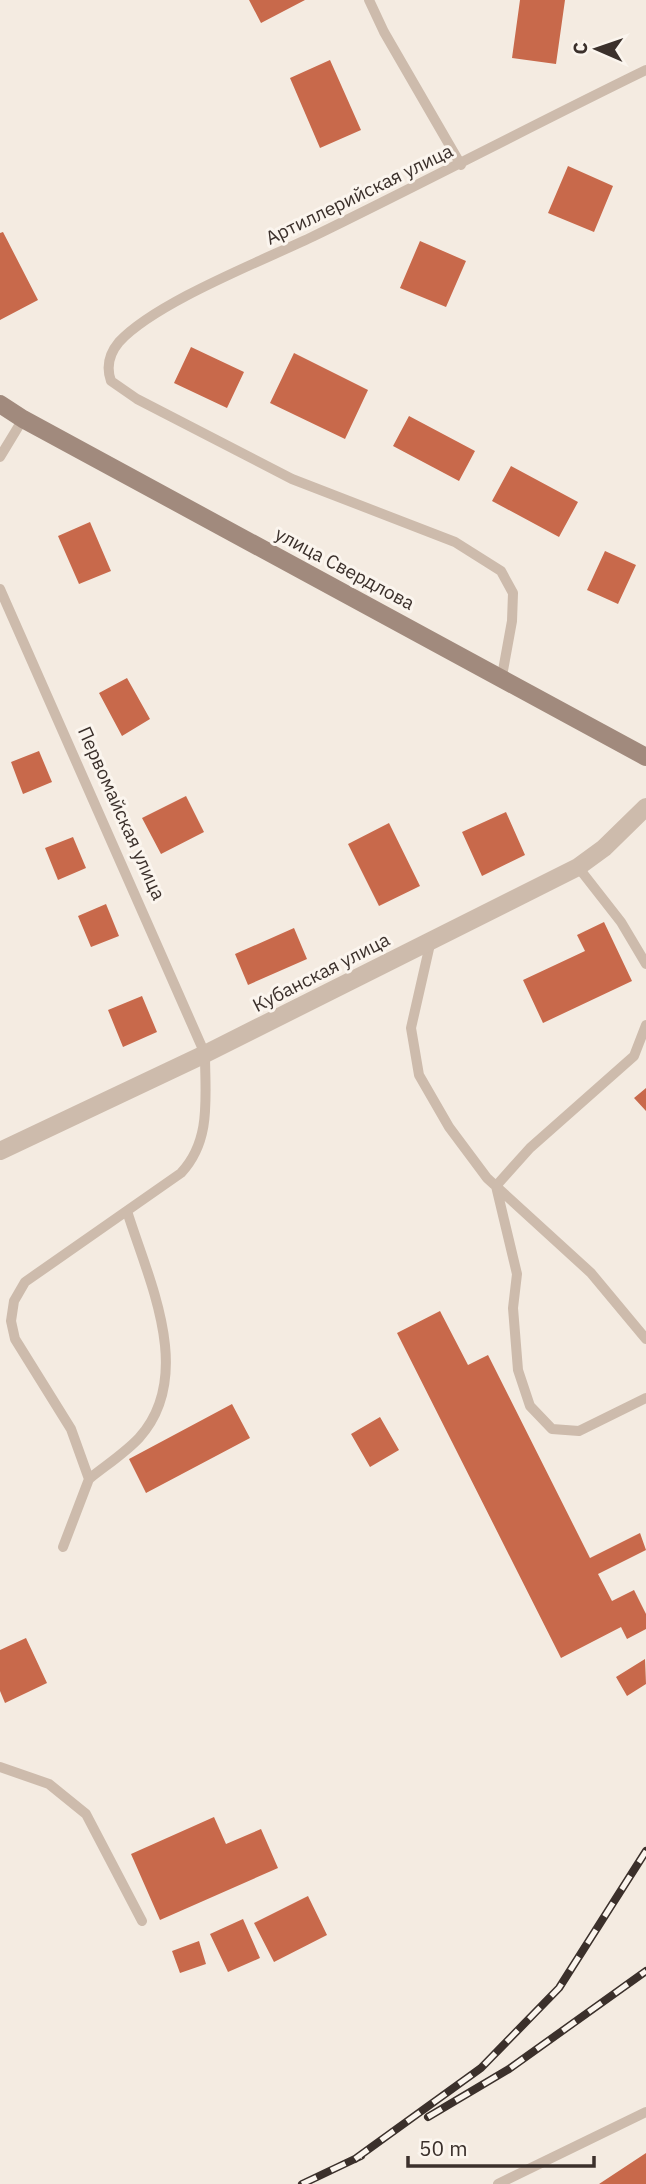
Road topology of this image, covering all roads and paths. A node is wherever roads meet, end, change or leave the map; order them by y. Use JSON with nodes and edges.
{"nodes":[{"id":1,"x":369,"y":0,"type":"edge"},
{"id":2,"x":646,"y":70,"type":"edge"},
{"id":3,"x":461,"y":165,"type":"junction"},
{"id":4,"x":0,"y":404,"type":"edge"},
{"id":5,"x":23,"y":419,"type":"junction"},
{"id":6,"x":0,"y":457,"type":"edge"},
{"id":7,"x":0,"y":589,"type":"edge"},
{"id":8,"x":502,"y":676,"type":"junction"},
{"id":9,"x":646,"y":757,"type":"edge"},
{"id":10,"x":646,"y":807,"type":"edge"},
{"id":11,"x":578,"y":867,"type":"junction"},
{"id":12,"x":431,"y":940,"type":"junction"},
{"id":13,"x":646,"y":964,"type":"edge"},
{"id":14,"x":646,"y":1025,"type":"edge"},
{"id":15,"x":205,"y":1054,"type":"junction"},
{"id":16,"x":0,"y":1151,"type":"edge"},
{"id":17,"x":496,"y":1186,"type":"junction"},
{"id":18,"x":127,"y":1211,"type":"junction"},
{"id":19,"x":646,"y":1339,"type":"edge"},
{"id":20,"x":646,"y":1398,"type":"edge"},
{"id":21,"x":89,"y":1479,"type":"junction"},
{"id":22,"x":63,"y":1547,"type":"dead end"},
{"id":23,"x":0,"y":1767,"type":"edge"},
{"id":24,"x":142,"y":1921,"type":"dead end"},
{"id":25,"x":646,"y":2112,"type":"edge"},
{"id":26,"x":498,"y":2184,"type":"edge"}],
"edges":[{"from":1,"to":3,"type":"lane"},
{"from":2,"to":3,"type":"lane","name":"Артиллерийская улица"},
{"from":3,"to":8,"type":"lane","name":"Артиллерийская улица"},
{"from":4,"to":5,"type":"main road"},
{"from":5,"to":6,"type":"lane"},
{"from":5,"to":8,"type":"main road","name":"улица Свердлова"},
{"from":7,"to":15,"type":"lane","name":"Первомайская улица"},
{"from":8,"to":9,"type":"main road","name":"улица Свердлова"},
{"from":10,"to":11,"type":"street","name":"Кубанская улица"},
{"from":11,"to":12,"type":"street","name":"Кубанская улица"},
{"from":11,"to":13,"type":"lane"},
{"from":12,"to":15,"type":"street","name":"Кубанская улица"},
{"from":12,"to":17,"type":"lane"},
{"from":14,"to":17,"type":"lane"},
{"from":15,"to":16,"type":"street","name":"Кубанская улица"},
{"from":15,"to":18,"type":"lane"},
{"from":17,"to":19,"type":"lane"},
{"from":17,"to":20,"type":"lane"},
{"from":18,"to":21,"type":"lane"},
{"from":18,"to":21,"type":"lane"},
{"from":21,"to":22,"type":"lane"},
{"from":23,"to":24,"type":"lane"},
{"from":25,"to":26,"type":"lane"}]}
